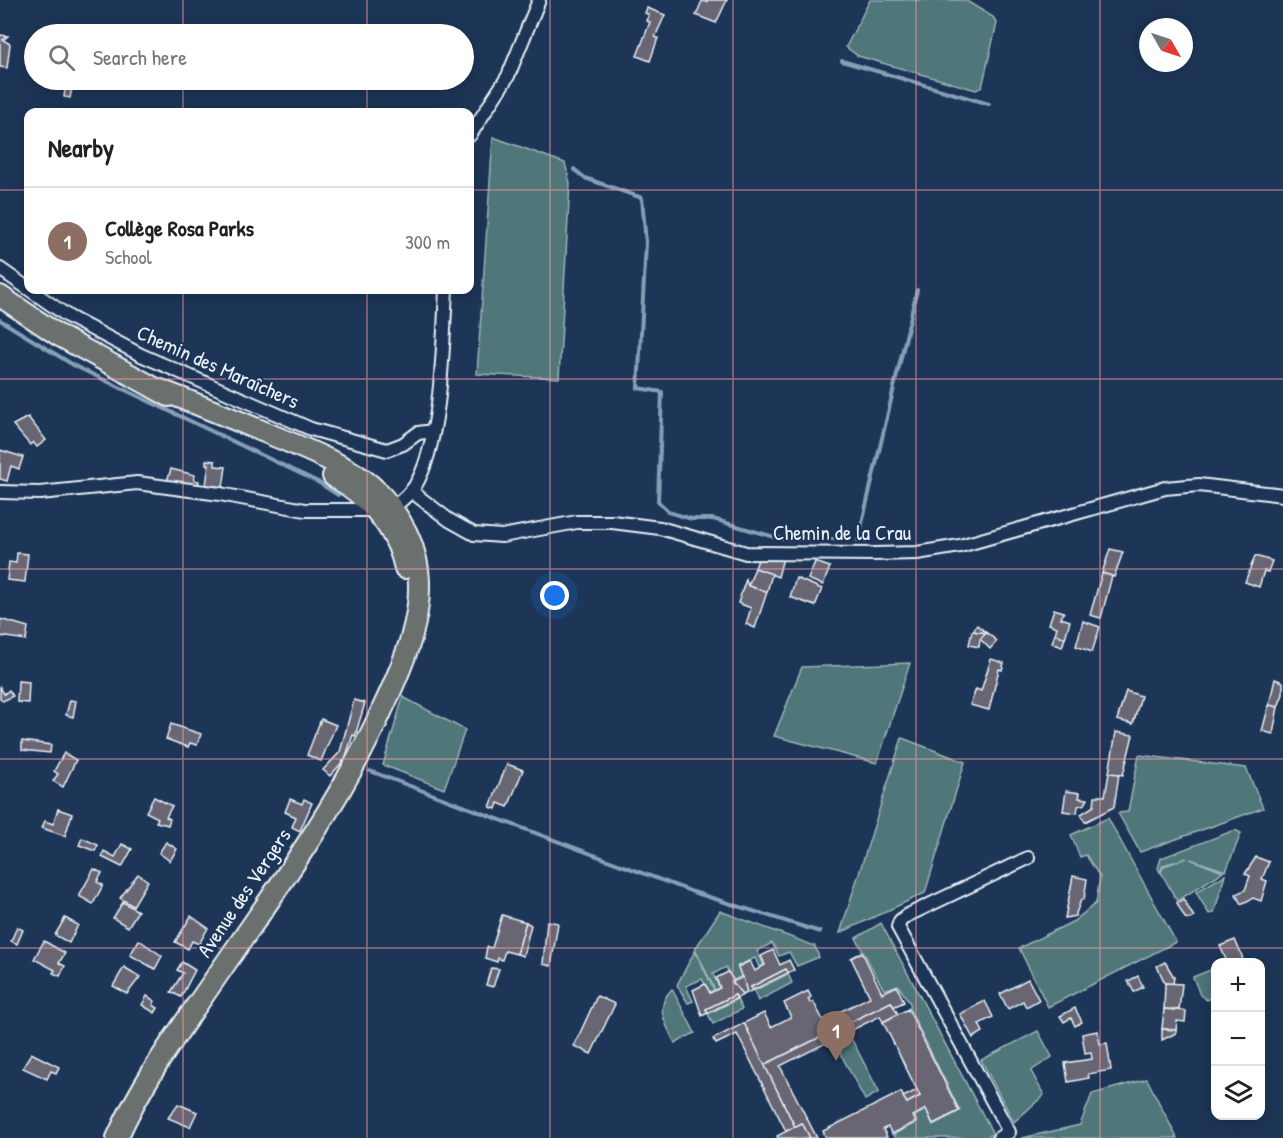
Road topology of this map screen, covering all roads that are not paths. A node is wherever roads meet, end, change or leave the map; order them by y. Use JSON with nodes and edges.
{"nodes":[{"id":1,"x":539,"y":0,"type":"edge"},
{"id":2,"x":474,"y":129,"type":"edge"},
{"id":3,"x":0,"y":269,"type":"edge"},
{"id":4,"x":24,"y":286,"type":"edge"},
{"id":5,"x":36,"y":294,"type":"edge"},
{"id":6,"x":446,"y":294,"type":"edge"},
{"id":7,"x":0,"y":296,"type":"edge"},
{"id":8,"x":158,"y":389,"type":"junction"},
{"id":9,"x":433,"y":431,"type":"junction"},
{"id":10,"x":411,"y":491,"type":"junction"},
{"id":11,"x":0,"y":492,"type":"edge"},
{"id":12,"x":1283,"y":495,"type":"edge"},
{"id":13,"x":383,"y":509,"type":"junction"},
{"id":14,"x":383,"y":708,"type":"junction"},
{"id":15,"x":1028,"y":858,"type":"dead end"},
{"id":16,"x":137,"y":1100,"type":"junction"},
{"id":17,"x":117,"y":1138,"type":"edge"},
{"id":18,"x":127,"y":1138,"type":"edge"},
{"id":19,"x":999,"y":1138,"type":"edge"}],
"edges":[{"from":1,"to":2,"type":"street"},
{"from":3,"to":4,"type":"street","name":"Chemin des Maraîchers"},
{"from":5,"to":9,"type":"street","name":"Chemin des Maraîchers"},
{"from":6,"to":9,"type":"street"},
{"from":7,"to":8,"type":"main road"},
{"from":8,"to":13,"type":"main road"},
{"from":8,"to":13,"type":"main road"},
{"from":9,"to":10,"type":"street"},
{"from":10,"to":12,"type":"street","name":"Chemin de la Crau"},
{"from":10,"to":13,"type":"street"},
{"from":11,"to":13,"type":"street"},
{"from":13,"to":14,"type":"main road"},
{"from":13,"to":14,"type":"main road"},
{"from":14,"to":16,"type":"main road","name":"Avenue des Vergers"},
{"from":15,"to":19,"type":"street"},
{"from":16,"to":17,"type":"main road","name":"Avenue des Vergers"},
{"from":16,"to":18,"type":"main road","name":"Avenue des Vergers"}]}
